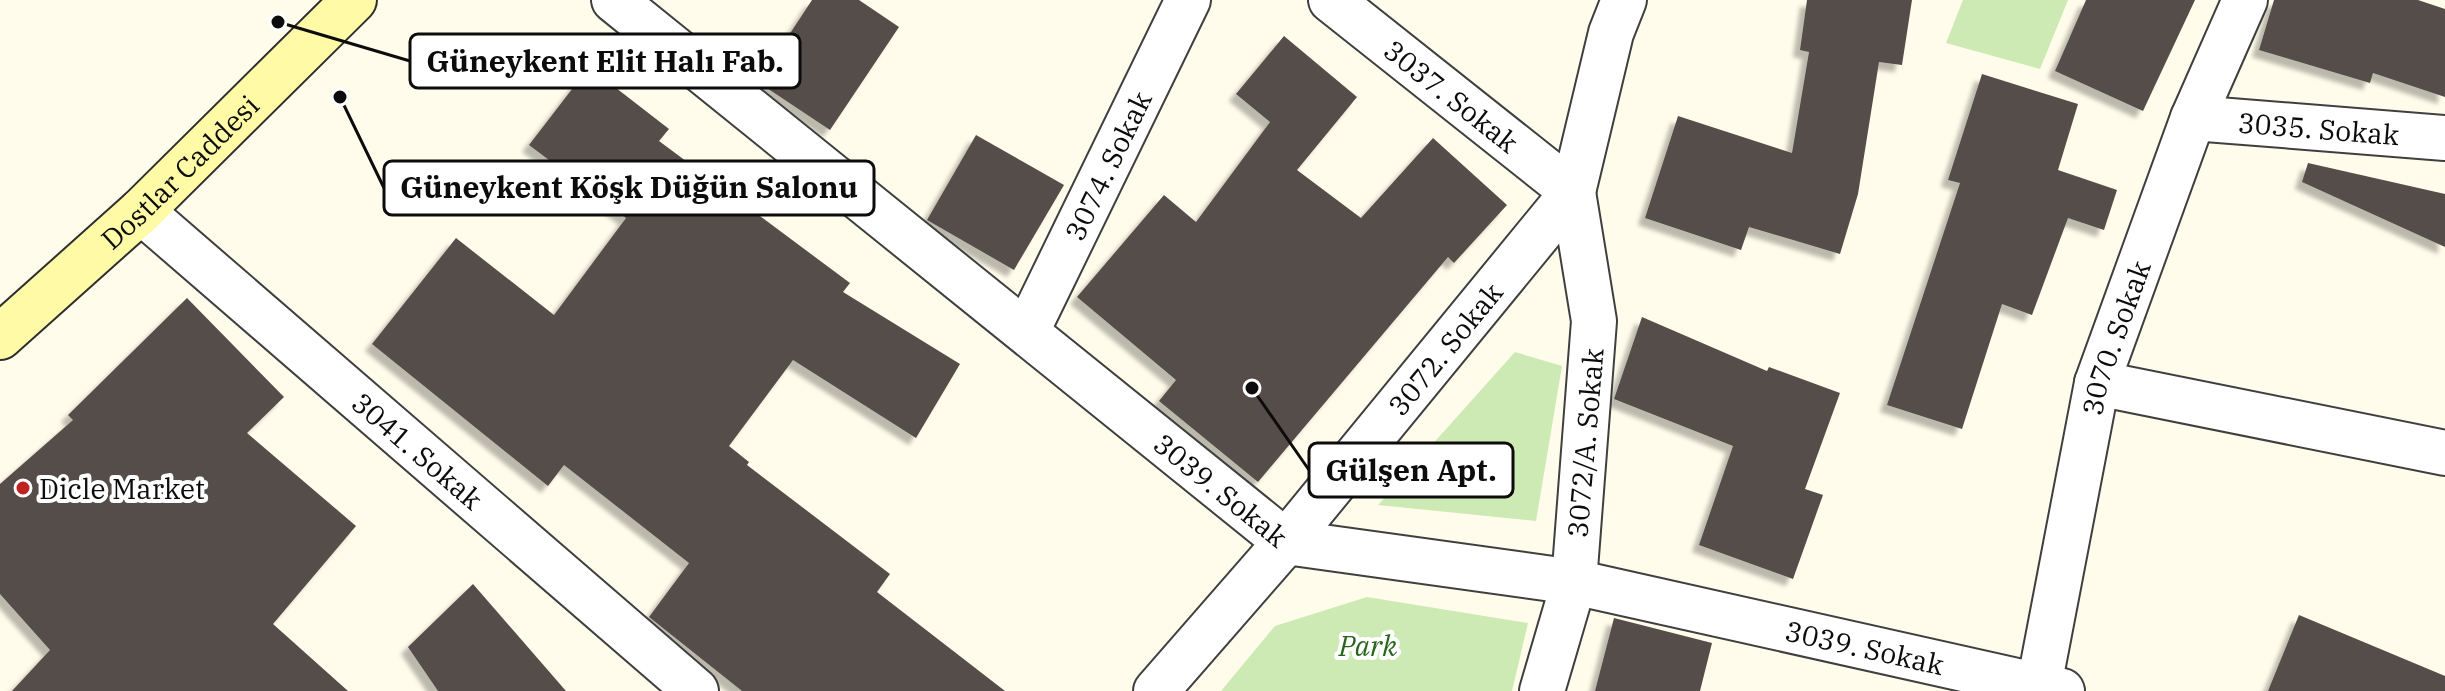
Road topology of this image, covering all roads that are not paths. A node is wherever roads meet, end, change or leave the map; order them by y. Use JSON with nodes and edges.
{"nodes":[{"id":1,"x":354,"y":0,"type":"edge"},
{"id":2,"x":614,"y":0,"type":"edge"},
{"id":3,"x":1188,"y":0,"type":"edge"},
{"id":4,"x":1331,"y":0,"type":"edge"},
{"id":5,"x":1624,"y":0,"type":"edge"},
{"id":6,"x":2245,"y":0,"type":"edge"},
{"id":7,"x":2193,"y":118,"type":"junction"},
{"id":8,"x":2445,"y":138,"type":"edge"},
{"id":9,"x":1573,"y":192,"type":"junction"},
{"id":10,"x":141,"y":211,"type":"junction"},
{"id":11,"x":1027,"y":331,"type":"junction"},
{"id":12,"x":0,"y":337,"type":"edge"},
{"id":13,"x":2097,"y":383,"type":"junction"},
{"id":14,"x":2445,"y":453,"type":"edge"},
{"id":15,"x":1286,"y":542,"type":"junction"},
{"id":16,"x":1574,"y":582,"type":"junction"},
{"id":17,"x":2047,"y":689,"type":"edge"},
{"id":18,"x":696,"y":691,"type":"edge"},
{"id":19,"x":1156,"y":691,"type":"edge"},
{"id":20,"x":1542,"y":691,"type":"edge"}],
"edges":[{"from":1,"to":10,"type":"main road","name":"Dostlar Caddesi"},
{"from":2,"to":11,"type":"street","name":"3039. Sokak"},
{"from":3,"to":11,"type":"street","name":"3074. Sokak"},
{"from":4,"to":9,"type":"street","name":"3037. Sokak"},
{"from":5,"to":9,"type":"street","name":"3072. Sokak"},
{"from":6,"to":7,"type":"street","name":"3070. Sokak"},
{"from":7,"to":8,"type":"street","name":"3035. Sokak"},
{"from":7,"to":13,"type":"street","name":"3070. Sokak"},
{"from":9,"to":15,"type":"street","name":"3072. Sokak"},
{"from":9,"to":16,"type":"street","name":"3072/A. Sokak"},
{"from":10,"to":12,"type":"main road","name":"Dostlar Caddesi"},
{"from":10,"to":18,"type":"street","name":"3041. Sokak"},
{"from":11,"to":15,"type":"street","name":"3039. Sokak"},
{"from":13,"to":14,"type":"street"},
{"from":13,"to":17,"type":"street","name":"3070. Sokak"},
{"from":15,"to":16,"type":"street","name":"3039. Sokak"},
{"from":15,"to":19,"type":"street","name":"3072. Sokak"},
{"from":16,"to":17,"type":"street","name":"3039. Sokak"},
{"from":16,"to":20,"type":"street","name":"3072/A. Sokak"}]}
